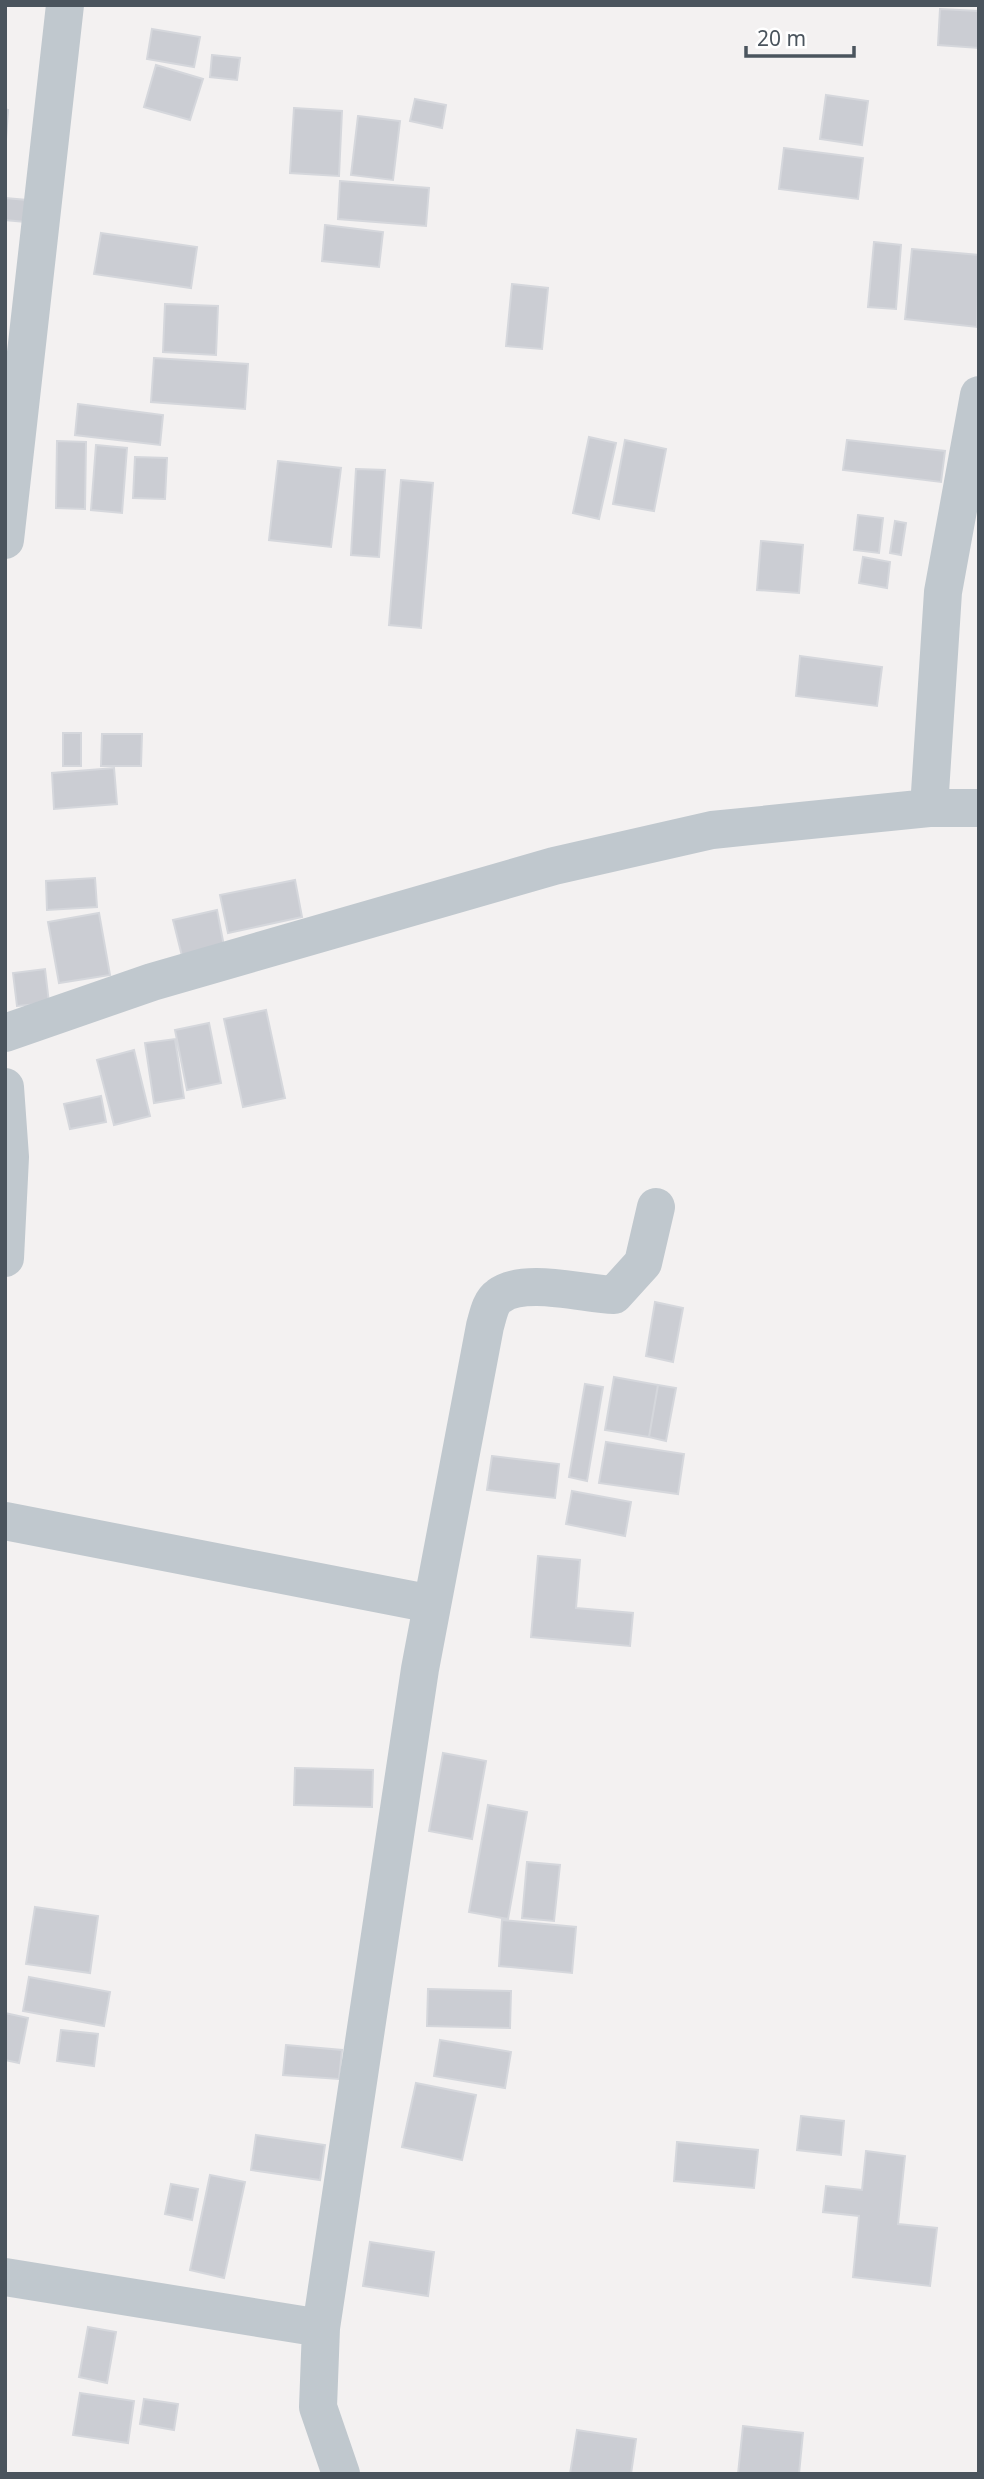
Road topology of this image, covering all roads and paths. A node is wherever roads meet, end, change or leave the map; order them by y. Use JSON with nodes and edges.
{"nodes":[{"id":1,"x":65,"y":5,"type":"edge"},
{"id":2,"x":979,"y":395,"type":"edge"},
{"id":3,"x":5,"y":540,"type":"edge"},
{"id":4,"x":929,"y":808,"type":"junction"},
{"id":5,"x":979,"y":808,"type":"edge"},
{"id":6,"x":5,"y":1033,"type":"edge"},
{"id":7,"x":5,"y":1087,"type":"edge"},
{"id":8,"x":656,"y":1207,"type":"dead end"},
{"id":9,"x":5,"y":1258,"type":"edge"},
{"id":10,"x":5,"y":1521,"type":"edge"},
{"id":11,"x":432,"y":1604,"type":"junction"},
{"id":12,"x":5,"y":2277,"type":"edge"},
{"id":13,"x":321,"y":2328,"type":"junction"},
{"id":14,"x":341,"y":2474,"type":"edge"}],
"edges":[{"from":1,"to":3,"type":"street"},
{"from":2,"to":4,"type":"street"},
{"from":4,"to":5,"type":"street"},
{"from":4,"to":6,"type":"street"},
{"from":7,"to":9,"type":"street"},
{"from":8,"to":11,"type":"street"},
{"from":10,"to":11,"type":"street"},
{"from":11,"to":13,"type":"street"},
{"from":12,"to":13,"type":"street"},
{"from":13,"to":14,"type":"street"}]}
